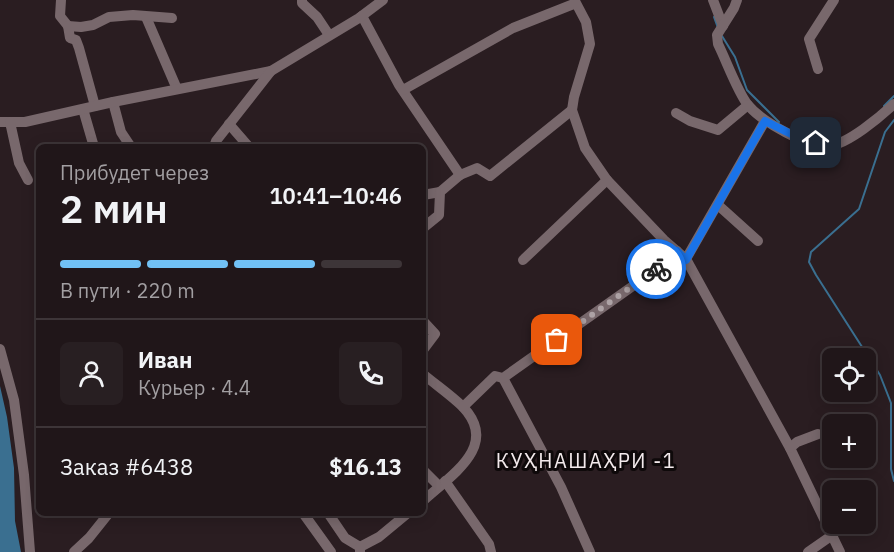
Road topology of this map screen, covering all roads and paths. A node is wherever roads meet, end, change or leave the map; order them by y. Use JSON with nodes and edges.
{"nodes":[{"id":1,"x":61,"y":0,"type":"edge"},
{"id":2,"x":302,"y":0,"type":"edge"},
{"id":3,"x":383,"y":0,"type":"edge"},
{"id":4,"x":713,"y":0,"type":"edge"},
{"id":5,"x":737,"y":0,"type":"edge"},
{"id":6,"x":834,"y":0,"type":"edge"},
{"id":7,"x":362,"y":16,"type":"junction"},
{"id":8,"x":146,"y":17,"type":"junction"},
{"id":9,"x":172,"y":18,"type":"dead end"},
{"id":10,"x":69,"y":26,"type":"junction"},
{"id":11,"x":721,"y":30,"type":"junction"},
{"id":12,"x":329,"y":35,"type":"junction"},
{"id":13,"x":818,"y":69,"type":"dead end"},
{"id":14,"x":270,"y":71,"type":"junction"},
{"id":15,"x":177,"y":89,"type":"junction"},
{"id":16,"x":403,"y":90,"type":"junction"},
{"id":17,"x":113,"y":102,"type":"junction"},
{"id":18,"x":894,"y":104,"type":"edge"},
{"id":19,"x":748,"y":105,"type":"junction"},
{"id":20,"x":96,"y":106,"type":"junction"},
{"id":21,"x":83,"y":109,"type":"junction"},
{"id":22,"x":572,"y":110,"type":"junction"},
{"id":23,"x":676,"y":113,"type":"dead end"},
{"id":24,"x":765,"y":121,"type":"junction"},
{"id":25,"x":5,"y":122,"type":"edge"},
{"id":26,"x":229,"y":124,"type":"junction"},
{"id":27,"x":93,"y":144,"type":"edge"},
{"id":28,"x":129,"y":144,"type":"edge"},
{"id":29,"x":216,"y":144,"type":"edge"},
{"id":30,"x":246,"y":144,"type":"edge"},
{"id":31,"x":459,"y":175,"type":"junction"},
{"id":32,"x":28,"y":180,"type":"dead end"},
{"id":33,"x":607,"y":180,"type":"junction"},
{"id":34,"x":440,"y":192,"type":"junction"},
{"id":35,"x":426,"y":194,"type":"edge"},
{"id":36,"x":718,"y":205,"type":"junction"},
{"id":37,"x":426,"y":226,"type":"edge"},
{"id":38,"x":758,"y":241,"type":"dead end"},
{"id":39,"x":677,"y":251,"type":"junction"},
{"id":40,"x":523,"y":260,"type":"dead end"},
{"id":41,"x":686,"y":260,"type":"junction"},
{"id":42,"x":426,"y":324,"type":"edge"},
{"id":43,"x":426,"y":346,"type":"edge"},
{"id":44,"x":0,"y":349,"type":"edge"},
{"id":45,"x":426,"y":377,"type":"edge"},
{"id":46,"x":503,"y":378,"type":"junction"},
{"id":47,"x":463,"y":407,"type":"junction"},
{"id":48,"x":818,"y":434,"type":"dead end"},
{"id":49,"x":790,"y":448,"type":"junction"},
{"id":50,"x":426,"y":472,"type":"edge"},
{"id":51,"x":442,"y":483,"type":"junction"},
{"id":52,"x":426,"y":498,"type":"edge"},
{"id":53,"x":107,"y":516,"type":"edge"},
{"id":54,"x":305,"y":516,"type":"edge"},
{"id":55,"x":330,"y":516,"type":"edge"},
{"id":56,"x":404,"y":516,"type":"edge"},
{"id":57,"x":831,"y":536,"type":"junction"},
{"id":58,"x":360,"y":549,"type":"edge"},
{"id":59,"x":30,"y":552,"type":"edge"},
{"id":60,"x":74,"y":552,"type":"edge"},
{"id":61,"x":331,"y":552,"type":"edge"},
{"id":62,"x":491,"y":552,"type":"edge"},
{"id":63,"x":590,"y":552,"type":"edge"},
{"id":64,"x":808,"y":552,"type":"edge"},
{"id":65,"x":840,"y":552,"type":"edge"}],
"edges":[{"from":1,"to":10,"type":"street"},
{"from":2,"to":12,"type":"street"},
{"from":3,"to":7,"type":"street"},
{"from":4,"to":11,"type":"street"},
{"from":5,"to":11,"type":"street"},
{"from":6,"to":13,"type":"street"},
{"from":7,"to":12,"type":"street"},
{"from":7,"to":16,"type":"street"},
{"from":8,"to":9,"type":"street"},
{"from":8,"to":10,"type":"street"},
{"from":8,"to":15,"type":"street"},
{"from":10,"to":20,"type":"street"},
{"from":11,"to":19,"type":"street"},
{"from":12,"to":14,"type":"street"},
{"from":14,"to":15,"type":"street"},
{"from":14,"to":26,"type":"street"},
{"from":15,"to":17,"type":"street"},
{"from":16,"to":22,"type":"street"},
{"from":16,"to":31,"type":"street"},
{"from":17,"to":20,"type":"street"},
{"from":17,"to":28,"type":"street"},
{"from":18,"to":24,"type":"street"},
{"from":19,"to":23,"type":"street"},
{"from":19,"to":24,"type":"street"},
{"from":20,"to":21,"type":"street"},
{"from":21,"to":25,"type":"street"},
{"from":21,"to":27,"type":"street"},
{"from":22,"to":31,"type":"street"},
{"from":22,"to":33,"type":"street"},
{"from":24,"to":36,"type":"street"},
{"from":25,"to":32,"type":"street"},
{"from":26,"to":29,"type":"street"},
{"from":26,"to":30,"type":"street"},
{"from":31,"to":34,"type":"street"},
{"from":33,"to":39,"type":"street"},
{"from":33,"to":40,"type":"street"},
{"from":34,"to":35,"type":"street"},
{"from":34,"to":37,"type":"street"},
{"from":36,"to":38,"type":"street"},
{"from":36,"to":41,"type":"street"},
{"from":39,"to":41,"type":"street"},
{"from":39,"to":46,"type":"street"},
{"from":41,"to":49,"type":"street"},
{"from":42,"to":43,"type":"street"},
{"from":44,"to":59,"type":"street"},
{"from":45,"to":47,"type":"street"},
{"from":46,"to":47,"type":"street"},
{"from":46,"to":63,"type":"street"},
{"from":47,"to":51,"type":"street"},
{"from":48,"to":49,"type":"street"},
{"from":49,"to":57,"type":"street"},
{"from":50,"to":51,"type":"street"},
{"from":51,"to":52,"type":"street"},
{"from":51,"to":62,"type":"street"},
{"from":53,"to":60,"type":"street"},
{"from":54,"to":61,"type":"street"},
{"from":55,"to":58,"type":"street"},
{"from":56,"to":58,"type":"street"},
{"from":57,"to":64,"type":"street"},
{"from":57,"to":65,"type":"street"}]}
